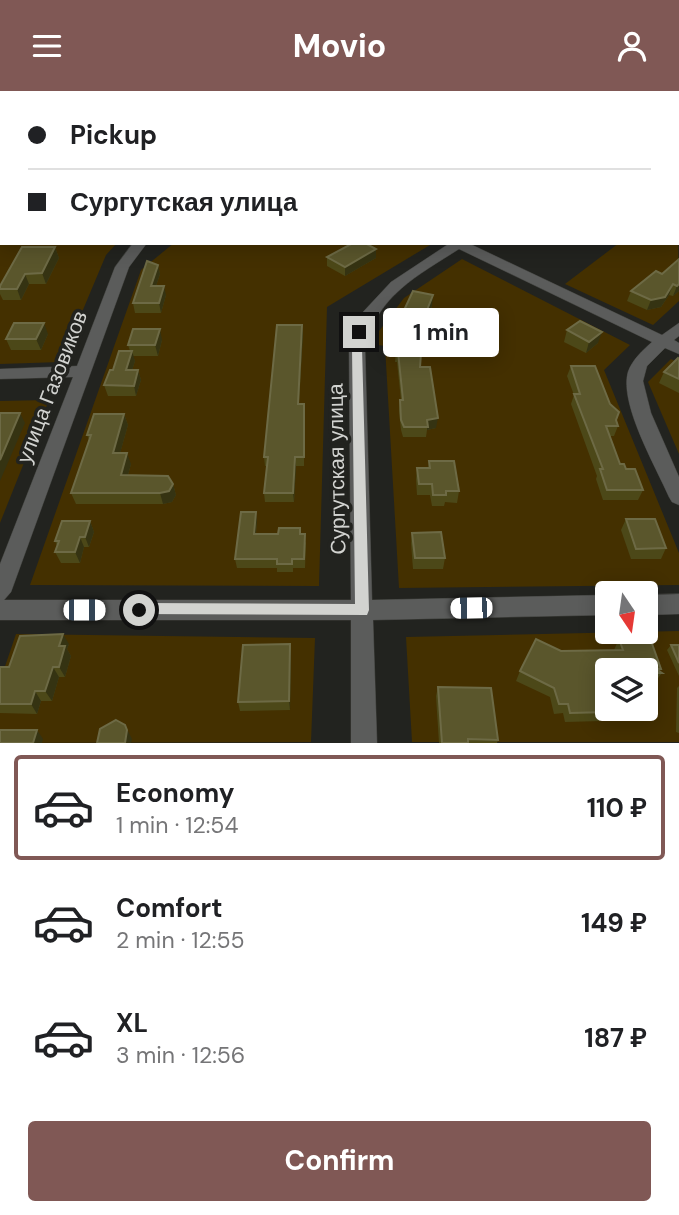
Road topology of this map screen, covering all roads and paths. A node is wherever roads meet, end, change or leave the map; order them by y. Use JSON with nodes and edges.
{"nodes":[{"id":1,"x":139,"y":245,"type":"edge"},
{"id":2,"x":457,"y":245,"type":"edge"},
{"id":3,"x":460,"y":245,"type":"edge"},
{"id":4,"x":679,"y":328,"type":"edge"},
{"id":5,"x":671,"y":345,"type":"edge"},
{"id":6,"x":81,"y":371,"type":"junction"},
{"id":7,"x":0,"y":374,"type":"edge"},
{"id":8,"x":679,"y":496,"type":"edge"},
{"id":9,"x":0,"y":592,"type":"edge"},
{"id":10,"x":658,"y":604,"type":"edge"},
{"id":11,"x":679,"y":604,"type":"edge"},
{"id":12,"x":595,"y":605,"type":"edge"},
{"id":13,"x":0,"y":610,"type":"edge"},
{"id":14,"x":362,"y":610,"type":"junction"},
{"id":15,"x":364,"y":743,"type":"edge"}],
"edges":[{"from":1,"to":6,"type":"street","name":"улица Газовиков"},
{"from":2,"to":14,"type":"street","name":"Сургутская улица"},
{"from":3,"to":5,"type":"street"},
{"from":4,"to":5,"type":"street"},
{"from":5,"to":8,"type":"street"},
{"from":6,"to":7,"type":"street"},
{"from":6,"to":9,"type":"street","name":"улица Газовиков"},
{"from":10,"to":11,"type":"street"},
{"from":12,"to":14,"type":"street"},
{"from":13,"to":14,"type":"street"},
{"from":14,"to":15,"type":"street","name":"Сургутская улица"}]}
